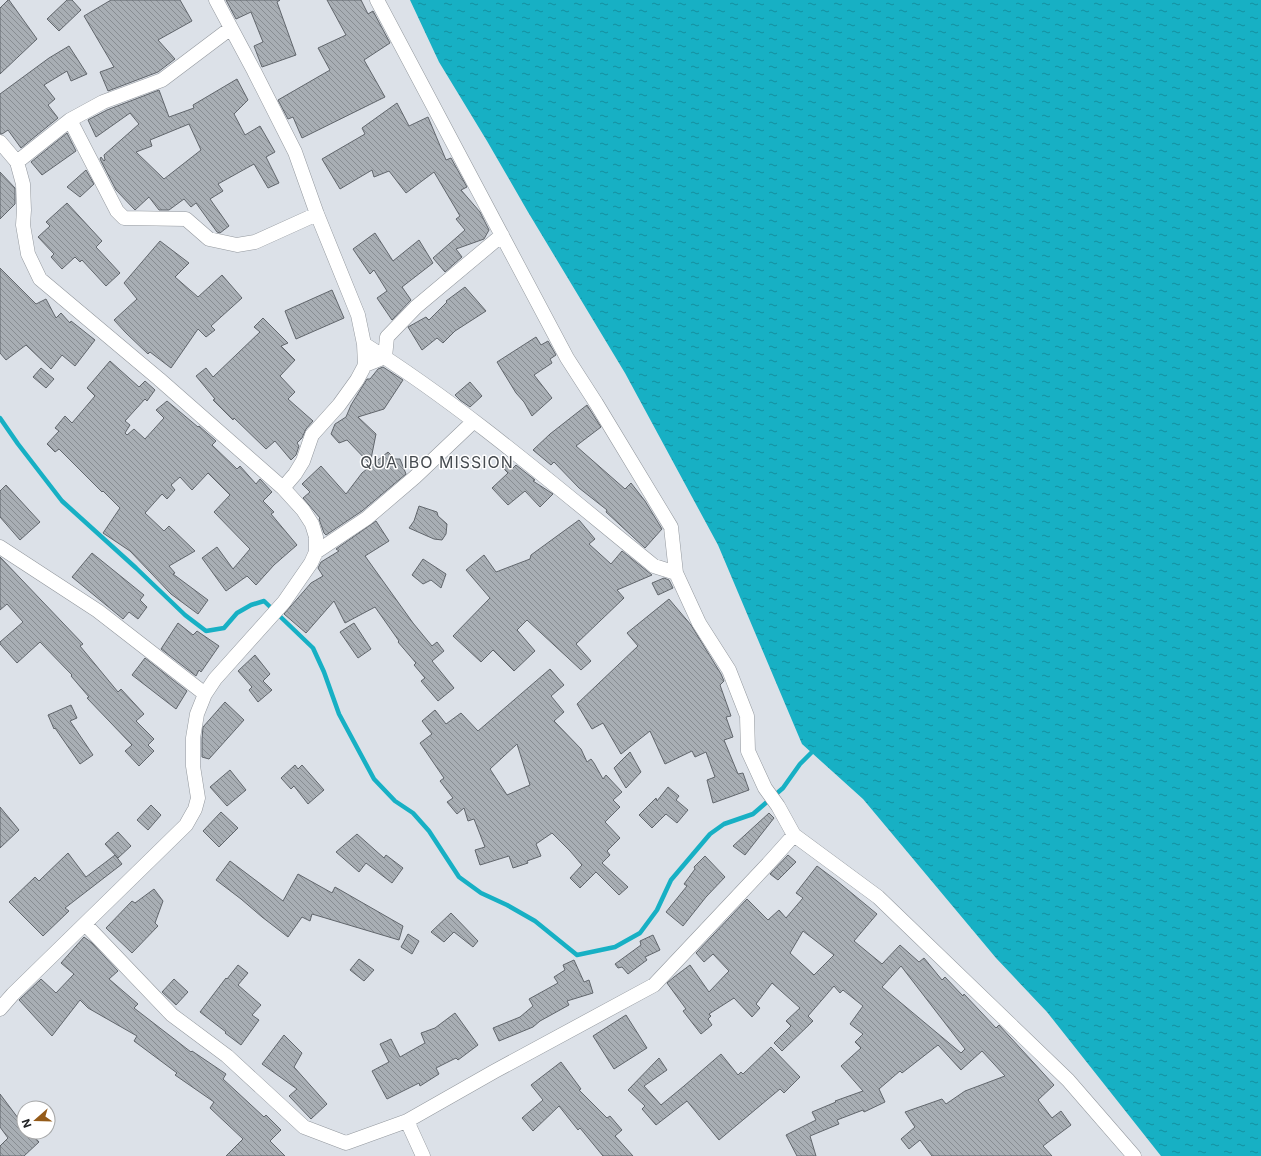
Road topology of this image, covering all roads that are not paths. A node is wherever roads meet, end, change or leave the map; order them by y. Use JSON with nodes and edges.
{"nodes":[{"id":1,"x":216,"y":0,"type":"edge"},
{"id":2,"x":377,"y":0,"type":"edge"},
{"id":3,"x":232,"y":28,"type":"junction"},
{"id":4,"x":70,"y":120,"type":"junction"},
{"id":5,"x":0,"y":142,"type":"edge"},
{"id":6,"x":17,"y":162,"type":"junction"},
{"id":7,"x":317,"y":214,"type":"junction"},
{"id":8,"x":502,"y":235,"type":"junction"},
{"id":9,"x":364,"y":344,"type":"junction"},
{"id":10,"x":385,"y":357,"type":"junction"},
{"id":11,"x":365,"y":365,"type":"junction"},
{"id":12,"x":474,"y":421,"type":"junction"},
{"id":13,"x":283,"y":488,"type":"junction"},
{"id":14,"x":0,"y":547,"type":"edge"},
{"id":15,"x":316,"y":552,"type":"junction"},
{"id":16,"x":676,"y":573,"type":"junction"},
{"id":17,"x":205,"y":694,"type":"junction"},
{"id":18,"x":794,"y":835,"type":"junction"},
{"id":19,"x":85,"y":924,"type":"junction"},
{"id":20,"x":0,"y":1009,"type":"edge"},
{"id":21,"x":407,"y":1121,"type":"junction"},
{"id":22,"x":423,"y":1156,"type":"edge"},
{"id":23,"x":1134,"y":1156,"type":"edge"}],
"edges":[{"from":1,"to":3,"type":"street"},
{"from":2,"to":8,"type":"street"},
{"from":3,"to":4,"type":"street"},
{"from":3,"to":7,"type":"street"},
{"from":4,"to":6,"type":"street"},
{"from":4,"to":7,"type":"street"},
{"from":5,"to":6,"type":"street"},
{"from":6,"to":13,"type":"street"},
{"from":7,"to":9,"type":"street"},
{"from":8,"to":10,"type":"street"},
{"from":8,"to":16,"type":"street"},
{"from":9,"to":10,"type":"street"},
{"from":9,"to":11,"type":"street"},
{"from":10,"to":11,"type":"street"},
{"from":10,"to":12,"type":"street"},
{"from":11,"to":13,"type":"street"},
{"from":12,"to":15,"type":"street"},
{"from":12,"to":16,"type":"street"},
{"from":13,"to":15,"type":"street"},
{"from":14,"to":17,"type":"street"},
{"from":15,"to":17,"type":"street"},
{"from":16,"to":18,"type":"street"},
{"from":17,"to":19,"type":"street"},
{"from":18,"to":21,"type":"street"},
{"from":18,"to":23,"type":"street"},
{"from":19,"to":20,"type":"street"},
{"from":19,"to":21,"type":"street"},
{"from":21,"to":22,"type":"street"}]}
